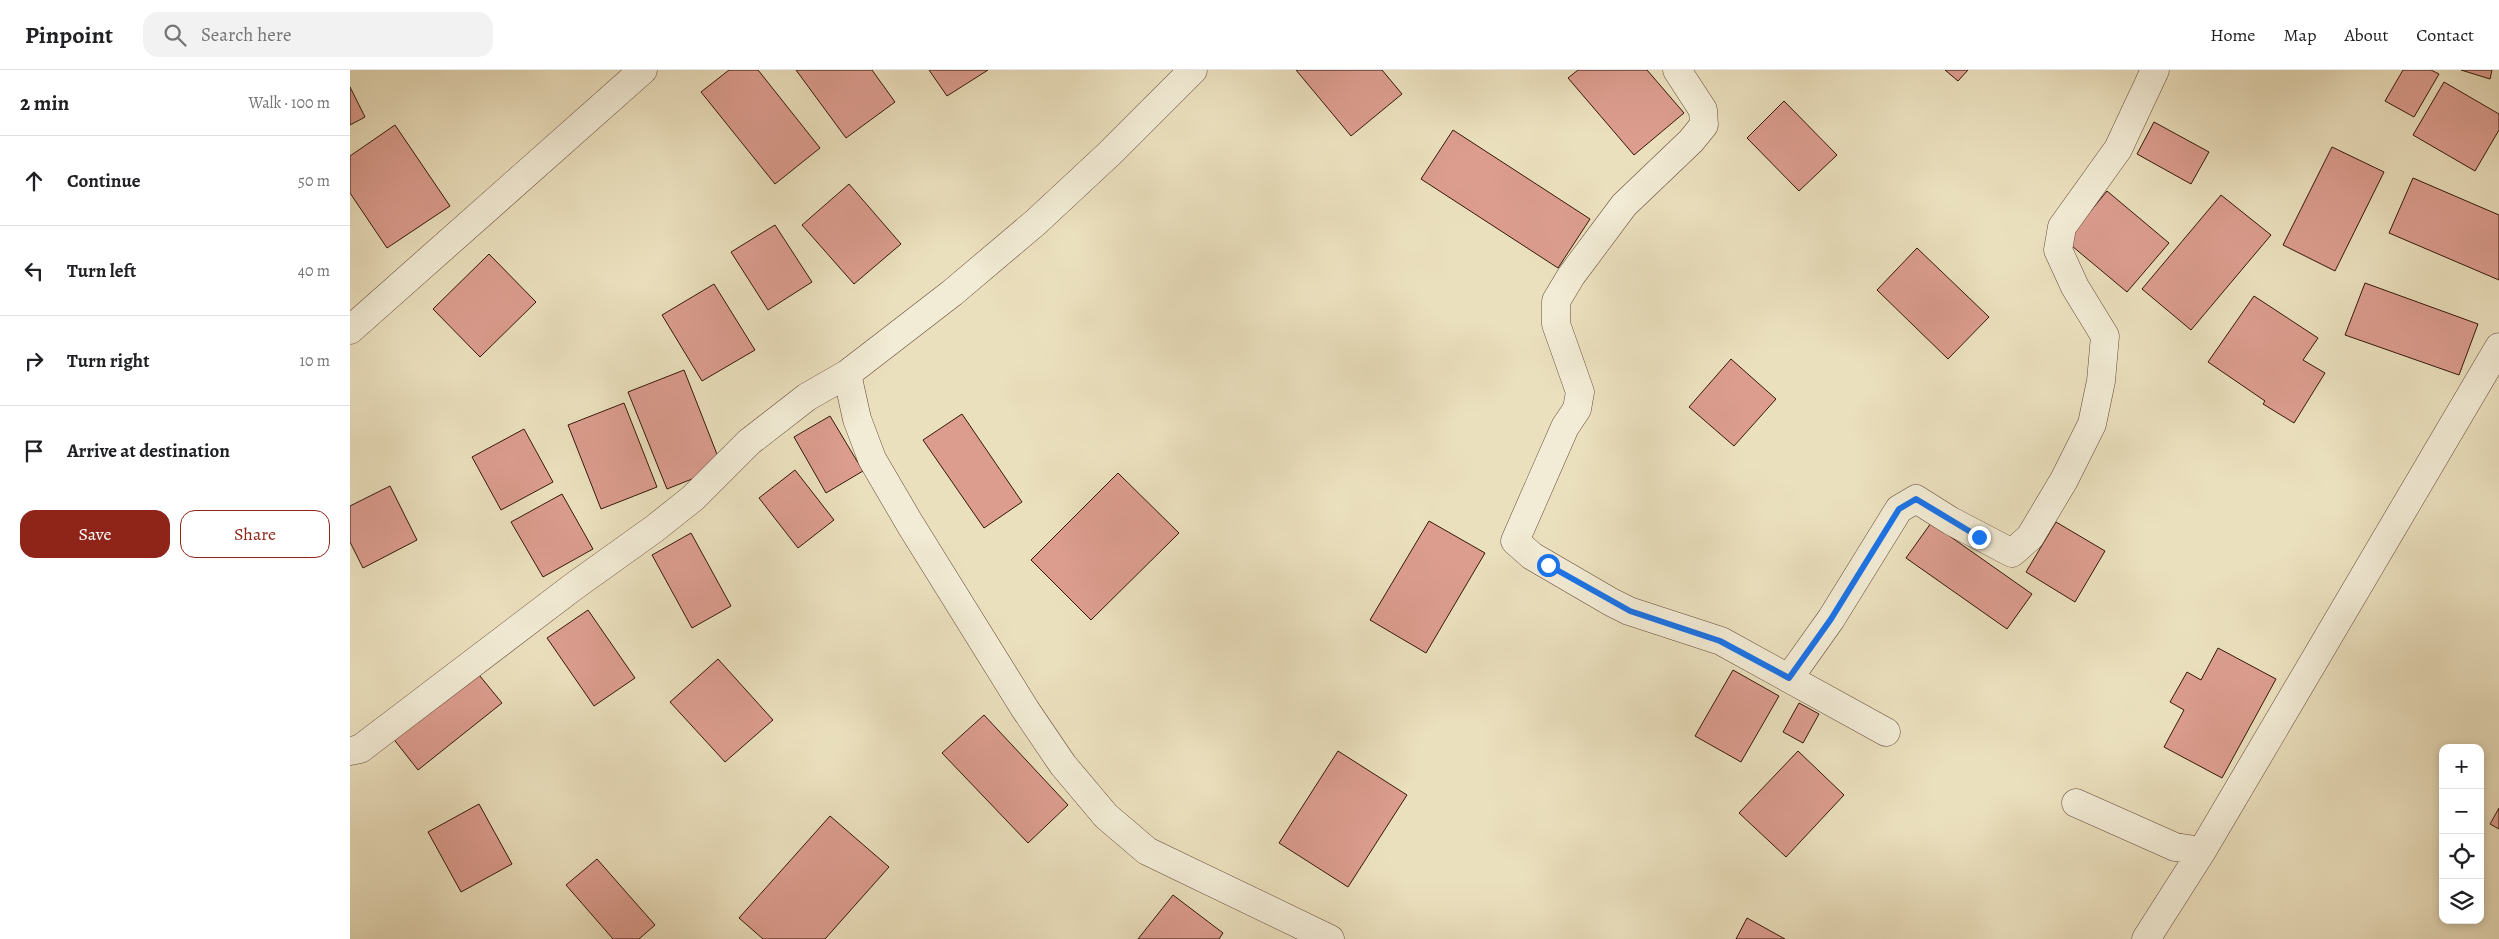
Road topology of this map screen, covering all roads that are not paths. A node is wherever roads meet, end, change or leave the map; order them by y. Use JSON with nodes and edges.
{"nodes":[{"id":1,"x":643,"y":70,"type":"edge"},
{"id":2,"x":1193,"y":70,"type":"edge"},
{"id":3,"x":1677,"y":70,"type":"edge"},
{"id":4,"x":2155,"y":70,"type":"edge"},
{"id":5,"x":350,"y":330,"type":"edge"},
{"id":6,"x":2499,"y":347,"type":"edge"},
{"id":7,"x":847,"y":374,"type":"junction"},
{"id":8,"x":1789,"y":678,"type":"junction"},
{"id":9,"x":1886,"y":732,"type":"dead end"},
{"id":10,"x":350,"y":751,"type":"edge"},
{"id":11,"x":2076,"y":803,"type":"dead end"},
{"id":12,"x":2202,"y":851,"type":"junction"},
{"id":13,"x":1330,"y":939,"type":"edge"},
{"id":14,"x":2146,"y":939,"type":"edge"}],
"edges":[{"from":1,"to":5,"type":"street"},
{"from":2,"to":7,"type":"street"},
{"from":3,"to":8,"type":"street"},
{"from":4,"to":8,"type":"street"},
{"from":6,"to":12,"type":"street"},
{"from":7,"to":10,"type":"street"},
{"from":7,"to":13,"type":"street"},
{"from":8,"to":9,"type":"street"},
{"from":11,"to":12,"type":"street"},
{"from":12,"to":14,"type":"street"}]}
